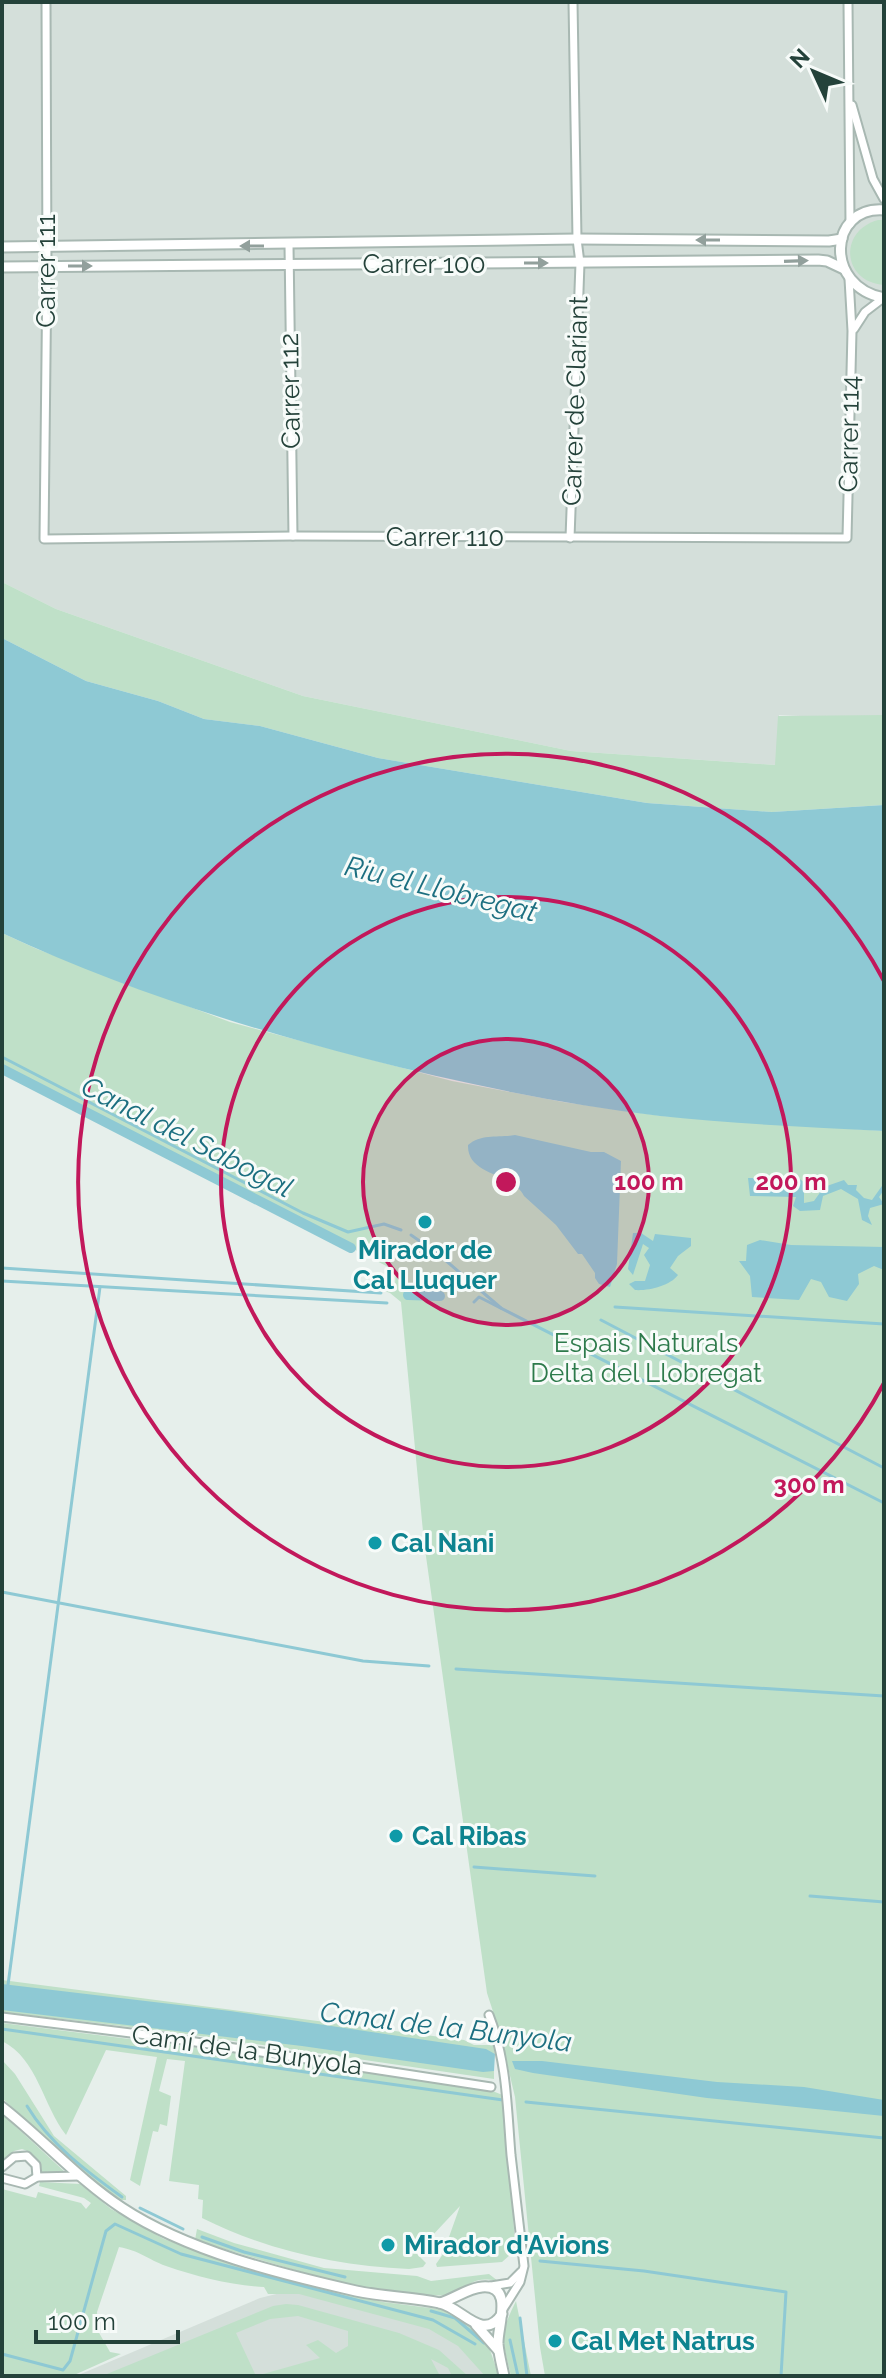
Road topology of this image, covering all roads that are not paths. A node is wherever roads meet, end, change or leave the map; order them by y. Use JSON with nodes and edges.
{"nodes":[{"id":1,"x":46,"y":2,"type":"edge"},
{"id":2,"x":573,"y":2,"type":"edge"},
{"id":3,"x":848,"y":2,"type":"edge"},
{"id":4,"x":849,"y":92,"type":"junction"},
{"id":5,"x":884,"y":199,"type":"edge"},
{"id":6,"x":884,"y":210,"type":"edge"},
{"id":7,"x":850,"y":221,"type":"junction"},
{"id":8,"x":577,"y":239,"type":"junction"},
{"id":9,"x":842,"y":239,"type":"junction"},
{"id":10,"x":289,"y":245,"type":"junction"},
{"id":11,"x":2,"y":247,"type":"edge"},
{"id":12,"x":47,"y":247,"type":"junction"},
{"id":13,"x":580,"y":263,"type":"junction"},
{"id":14,"x":289,"y":265,"type":"junction"},
{"id":15,"x":47,"y":266,"type":"junction"},
{"id":16,"x":2,"y":267,"type":"edge"},
{"id":17,"x":846,"y":274,"type":"junction"},
{"id":18,"x":883,"y":298,"type":"edge"},
{"id":19,"x":852,"y":331,"type":"junction"},
{"id":20,"x":293,"y":536,"type":"junction"},
{"id":21,"x":570,"y":538,"type":"junction"},
{"id":22,"x":847,"y":538,"type":"joint"},
{"id":23,"x":44,"y":539,"type":"joint"},
{"id":24,"x":489,"y":2015,"type":"dead end"},
{"id":25,"x":2,"y":2017,"type":"edge"},
{"id":26,"x":491,"y":2087,"type":"dead end"},
{"id":27,"x":2,"y":2107,"type":"edge"},
{"id":28,"x":2,"y":2167,"type":"edge"},
{"id":29,"x":79,"y":2176,"type":"junction"},
{"id":30,"x":37,"y":2177,"type":"junction"},
{"id":31,"x":2,"y":2178,"type":"edge"},
{"id":32,"x":524,"y":2266,"type":"junction"},
{"id":33,"x":484,"y":2286,"type":"junction"},
{"id":34,"x":473,"y":2289,"type":"junction"},
{"id":35,"x":440,"y":2303,"type":"junction"},
{"id":36,"x":502,"y":2311,"type":"junction"},
{"id":37,"x":472,"y":2322,"type":"junction"},
{"id":38,"x":499,"y":2353,"type":"junction"},
{"id":39,"x":504,"y":2376,"type":"edge"}],
"edges":[{"from":1,"to":12,"type":"street","name":"Carrer 111"},
{"from":2,"to":8,"type":"street","name":"Carrer de Clariant"},
{"from":3,"to":4,"type":"street"},
{"from":4,"to":5,"type":"street"},
{"from":4,"to":7,"type":"street"},
{"from":6,"to":7,"type":"street"},
{"from":7,"to":9,"type":"street"},
{"from":9,"to":8,"type":"street","name":"Carrer 100","one_way":true},
{"from":8,"to":10,"type":"street","name":"Carrer 100"},
{"from":8,"to":13,"type":"street","name":"Carrer de Clariant"},
{"from":9,"to":17,"type":"street"},
{"from":10,"to":12,"type":"street","name":"Carrer 100","one_way":true},
{"from":10,"to":14,"type":"street","name":"Carrer 112"},
{"from":11,"to":12,"type":"street","name":"Carrer 100"},
{"from":12,"to":15,"type":"street","name":"Carrer 111"},
{"from":14,"to":13,"type":"street","name":"Carrer 100","one_way":true},
{"from":13,"to":17,"type":"street","name":"Carrer 100","one_way":true},
{"from":13,"to":21,"type":"street","name":"Carrer de Clariant"},
{"from":15,"to":14,"type":"street","name":"Carrer 100","one_way":true},
{"from":14,"to":20,"type":"street","name":"Carrer 112"},
{"from":15,"to":16,"type":"street","name":"Carrer 100"},
{"from":15,"to":23,"type":"street","name":"Carrer 111"},
{"from":17,"to":18,"type":"street","name":"Carrer 100"},
{"from":17,"to":19,"type":"street","name":"Carrer 114"},
{"from":18,"to":19,"type":"street"},
{"from":19,"to":22,"type":"street","name":"Carrer 114"},
{"from":20,"to":21,"type":"street","name":"Carrer 110"},
{"from":20,"to":23,"type":"street","name":"Carrer 110"},
{"from":21,"to":22,"type":"street","name":"Carrer 110"},
{"from":24,"to":32,"type":"street"},
{"from":25,"to":26,"type":"street","name":"Camí de la Bunyola"},
{"from":27,"to":29,"type":"street"},
{"from":28,"to":30,"type":"street"},
{"from":29,"to":30,"type":"street"},
{"from":29,"to":35,"type":"street"},
{"from":30,"to":31,"type":"street"},
{"from":32,"to":33,"type":"street"},
{"from":32,"to":36,"type":"street"},
{"from":33,"to":34,"type":"street"},
{"from":33,"to":36,"type":"street"},
{"from":34,"to":35,"type":"street"},
{"from":34,"to":37,"type":"street"},
{"from":35,"to":37,"type":"street"},
{"from":36,"to":37,"type":"street"},
{"from":36,"to":38,"type":"street"},
{"from":37,"to":38,"type":"street"},
{"from":38,"to":39,"type":"street"}]}
